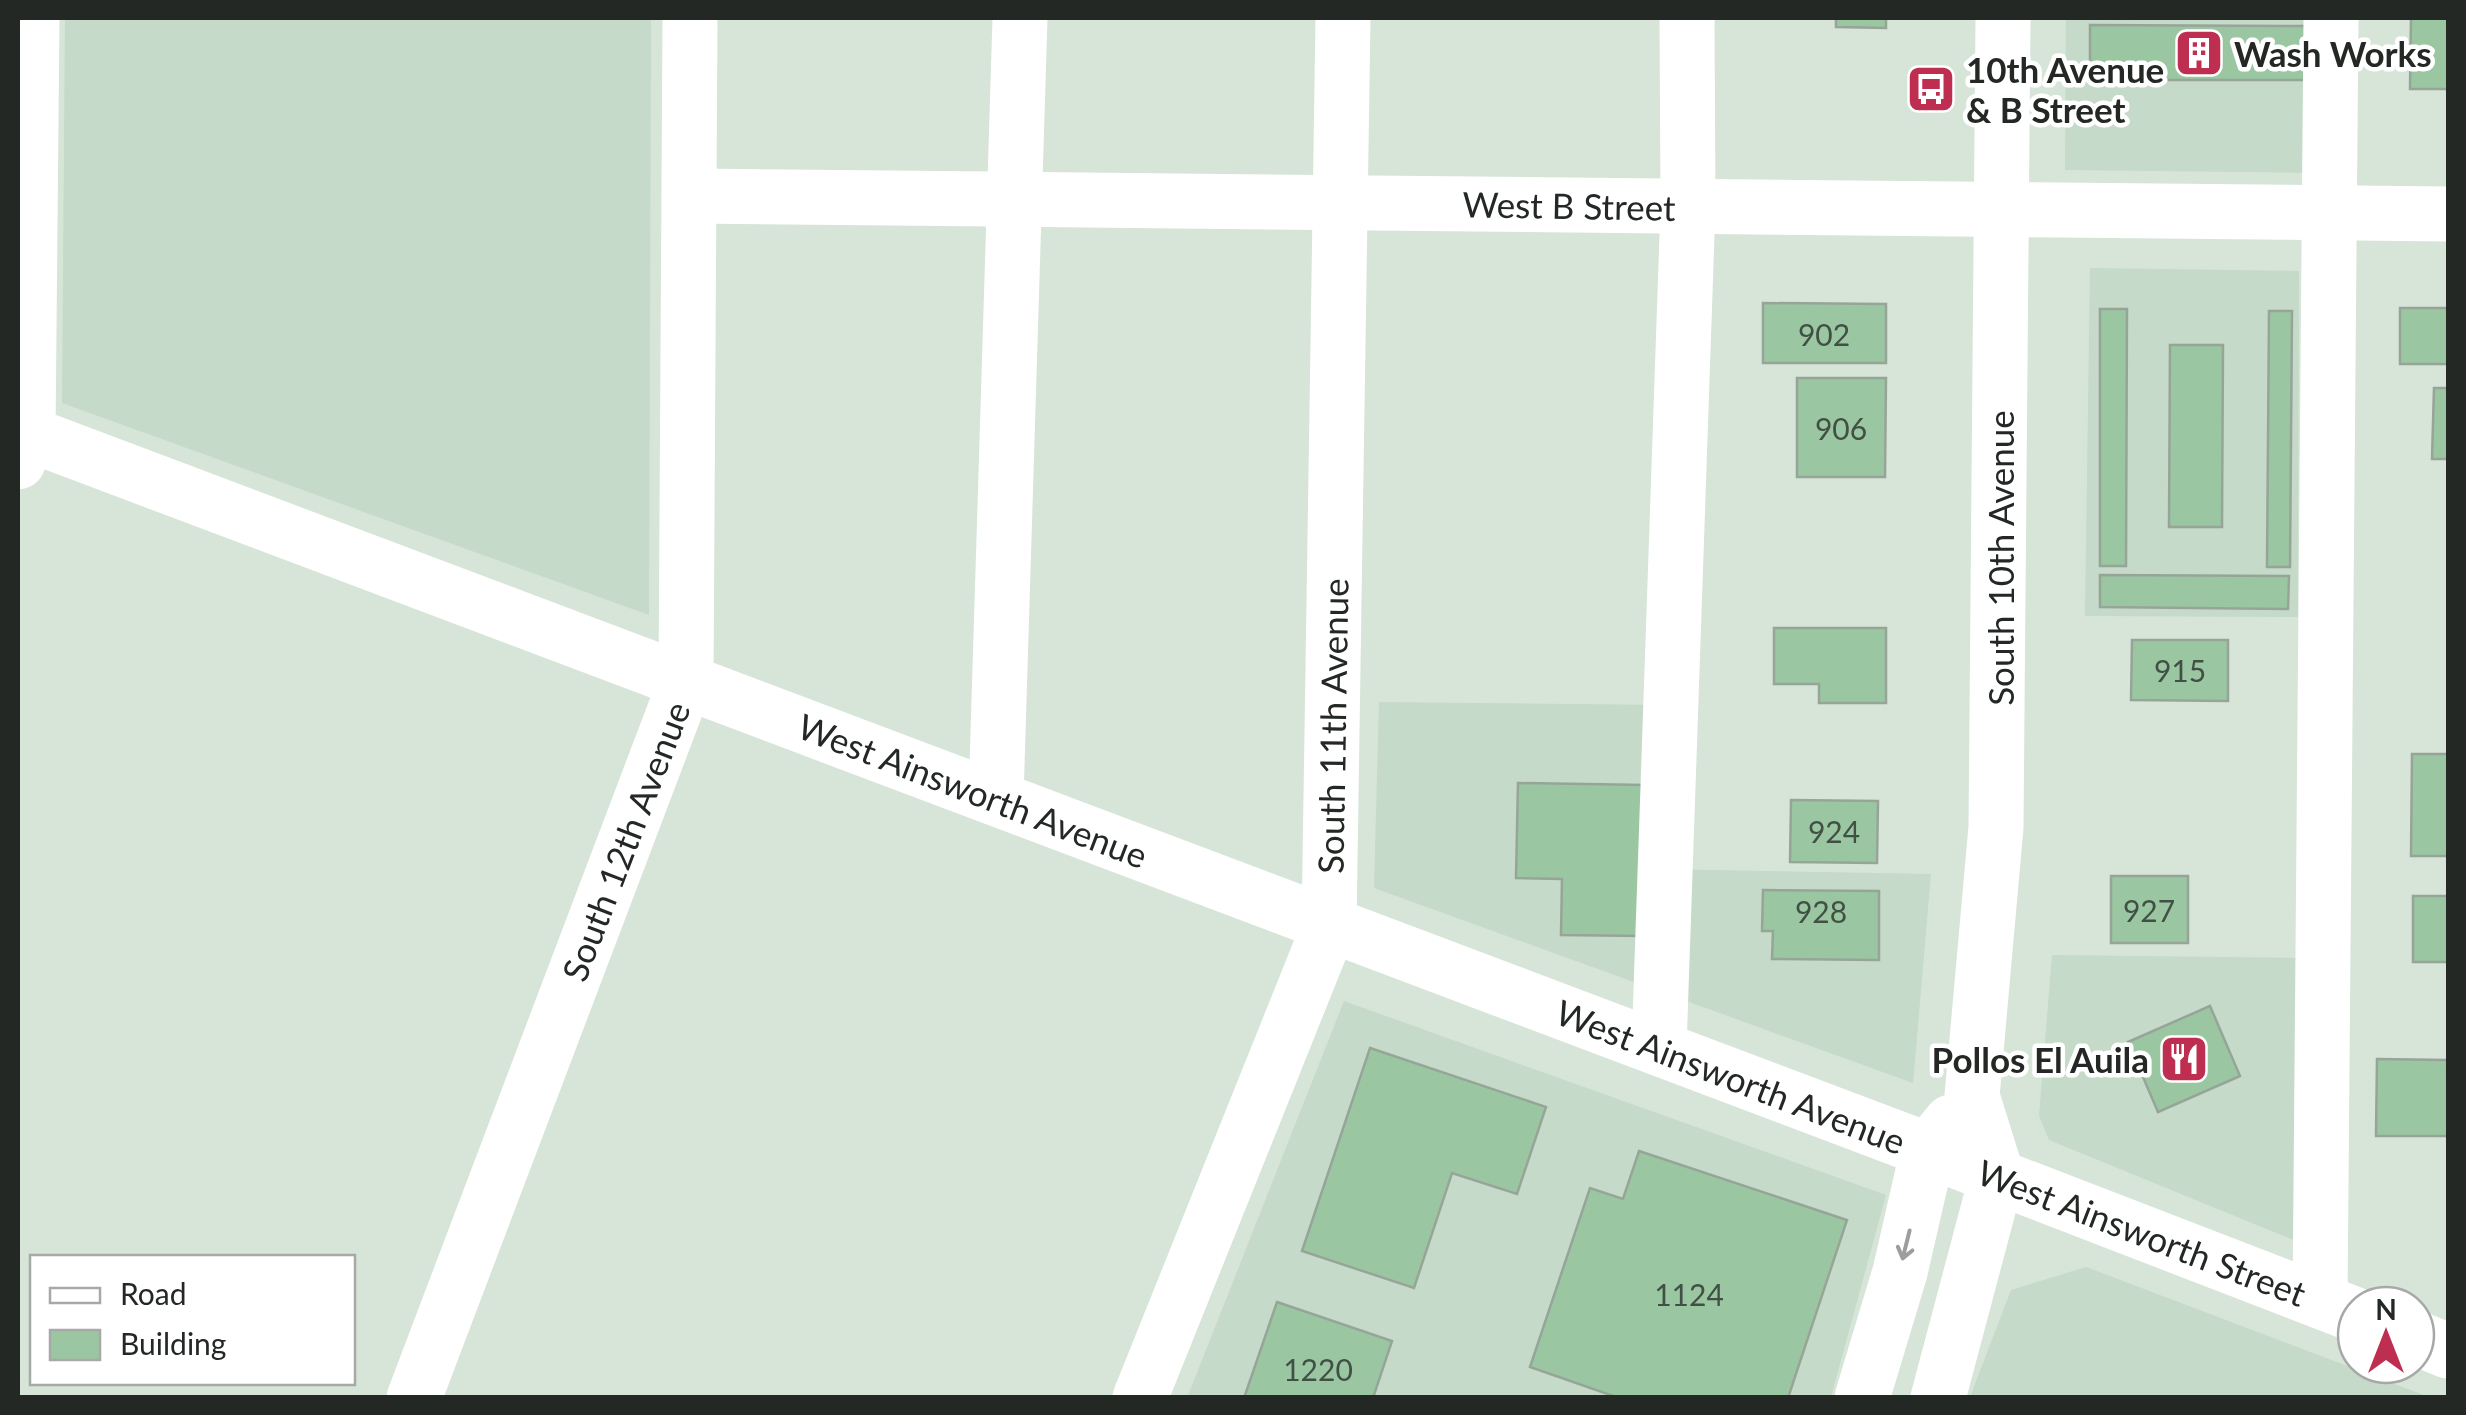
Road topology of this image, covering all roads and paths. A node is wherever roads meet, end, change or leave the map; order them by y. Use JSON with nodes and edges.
{"nodes":[{"id":1,"x":32,"y":18,"type":"edge"},
{"id":2,"x":690,"y":18,"type":"edge"},
{"id":3,"x":1020,"y":18,"type":"edge"},
{"id":4,"x":1343,"y":18,"type":"edge"},
{"id":5,"x":1687,"y":18,"type":"edge"},
{"id":6,"x":2003,"y":18,"type":"edge"},
{"id":7,"x":2331,"y":18,"type":"edge"},
{"id":8,"x":689,"y":196,"type":"junction"},
{"id":9,"x":1017,"y":199,"type":"junction"},
{"id":10,"x":1340,"y":202,"type":"junction"},
{"id":11,"x":1688,"y":206,"type":"junction"},
{"id":12,"x":2002,"y":210,"type":"junction"},
{"id":13,"x":2327,"y":213,"type":"junction"},
{"id":14,"x":2448,"y":214,"type":"edge"},
{"id":15,"x":21,"y":442,"type":"edge"},
{"id":16,"x":686,"y":682,"type":"junction"},
{"id":17,"x":996,"y":798,"type":"junction"},
{"id":18,"x":1330,"y":927,"type":"junction"},
{"id":19,"x":1659,"y":1048,"type":"junction"},
{"id":20,"x":1972,"y":1096,"type":"junction"},
{"id":21,"x":1928,"y":1150,"type":"junction"},
{"id":22,"x":1997,"y":1176,"type":"junction"},
{"id":23,"x":2338,"y":1285,"type":"edge"},
{"id":24,"x":2336,"y":1307,"type":"edge"},
{"id":25,"x":414,"y":1398,"type":"edge"},
{"id":26,"x":1140,"y":1398,"type":"edge"},
{"id":27,"x":1862,"y":1398,"type":"edge"},
{"id":28,"x":1938,"y":1398,"type":"edge"}],
"edges":[{"from":1,"to":15,"type":"street"},
{"from":2,"to":8,"type":"street","name":"South 12th Avenue"},
{"from":3,"to":9,"type":"street"},
{"from":4,"to":10,"type":"street","name":"South 11th Avenue"},
{"from":5,"to":11,"type":"street"},
{"from":6,"to":12,"type":"street","name":"South 10th Avenue"},
{"from":7,"to":13,"type":"street"},
{"from":8,"to":9,"type":"street","name":"West B Street"},
{"from":8,"to":16,"type":"street","name":"South 12th Avenue"},
{"from":9,"to":10,"type":"street","name":"West B Street"},
{"from":9,"to":17,"type":"street"},
{"from":10,"to":11,"type":"street","name":"West B Street"},
{"from":10,"to":18,"type":"street","name":"South 11th Avenue"},
{"from":11,"to":12,"type":"street","name":"West B Street"},
{"from":11,"to":19,"type":"street"},
{"from":12,"to":13,"type":"street","name":"West B Street"},
{"from":12,"to":20,"type":"street","name":"South 10th Avenue"},
{"from":13,"to":14,"type":"street","name":"West B Street"},
{"from":13,"to":23,"type":"street"},
{"from":15,"to":16,"type":"street","name":"West Ainsworth Avenue"},
{"from":16,"to":17,"type":"street","name":"West Ainsworth Avenue"},
{"from":16,"to":25,"type":"street","name":"South 12th Avenue"},
{"from":17,"to":18,"type":"street","name":"West Ainsworth Avenue"},
{"from":18,"to":19,"type":"street","name":"West Ainsworth Avenue"},
{"from":18,"to":26,"type":"street","name":"South 11th Avenue"},
{"from":19,"to":21,"type":"street","name":"West Ainsworth Avenue"},
{"from":20,"to":21,"type":"street"},
{"from":20,"to":22,"type":"street","name":"South 10th Avenue"},
{"from":21,"to":22,"type":"street","name":"West Ainsworth Street"},
{"from":21,"to":27,"type":"street","one_way":true},
{"from":22,"to":24,"type":"street","name":"West Ainsworth Street"},
{"from":22,"to":28,"type":"street"}]}
